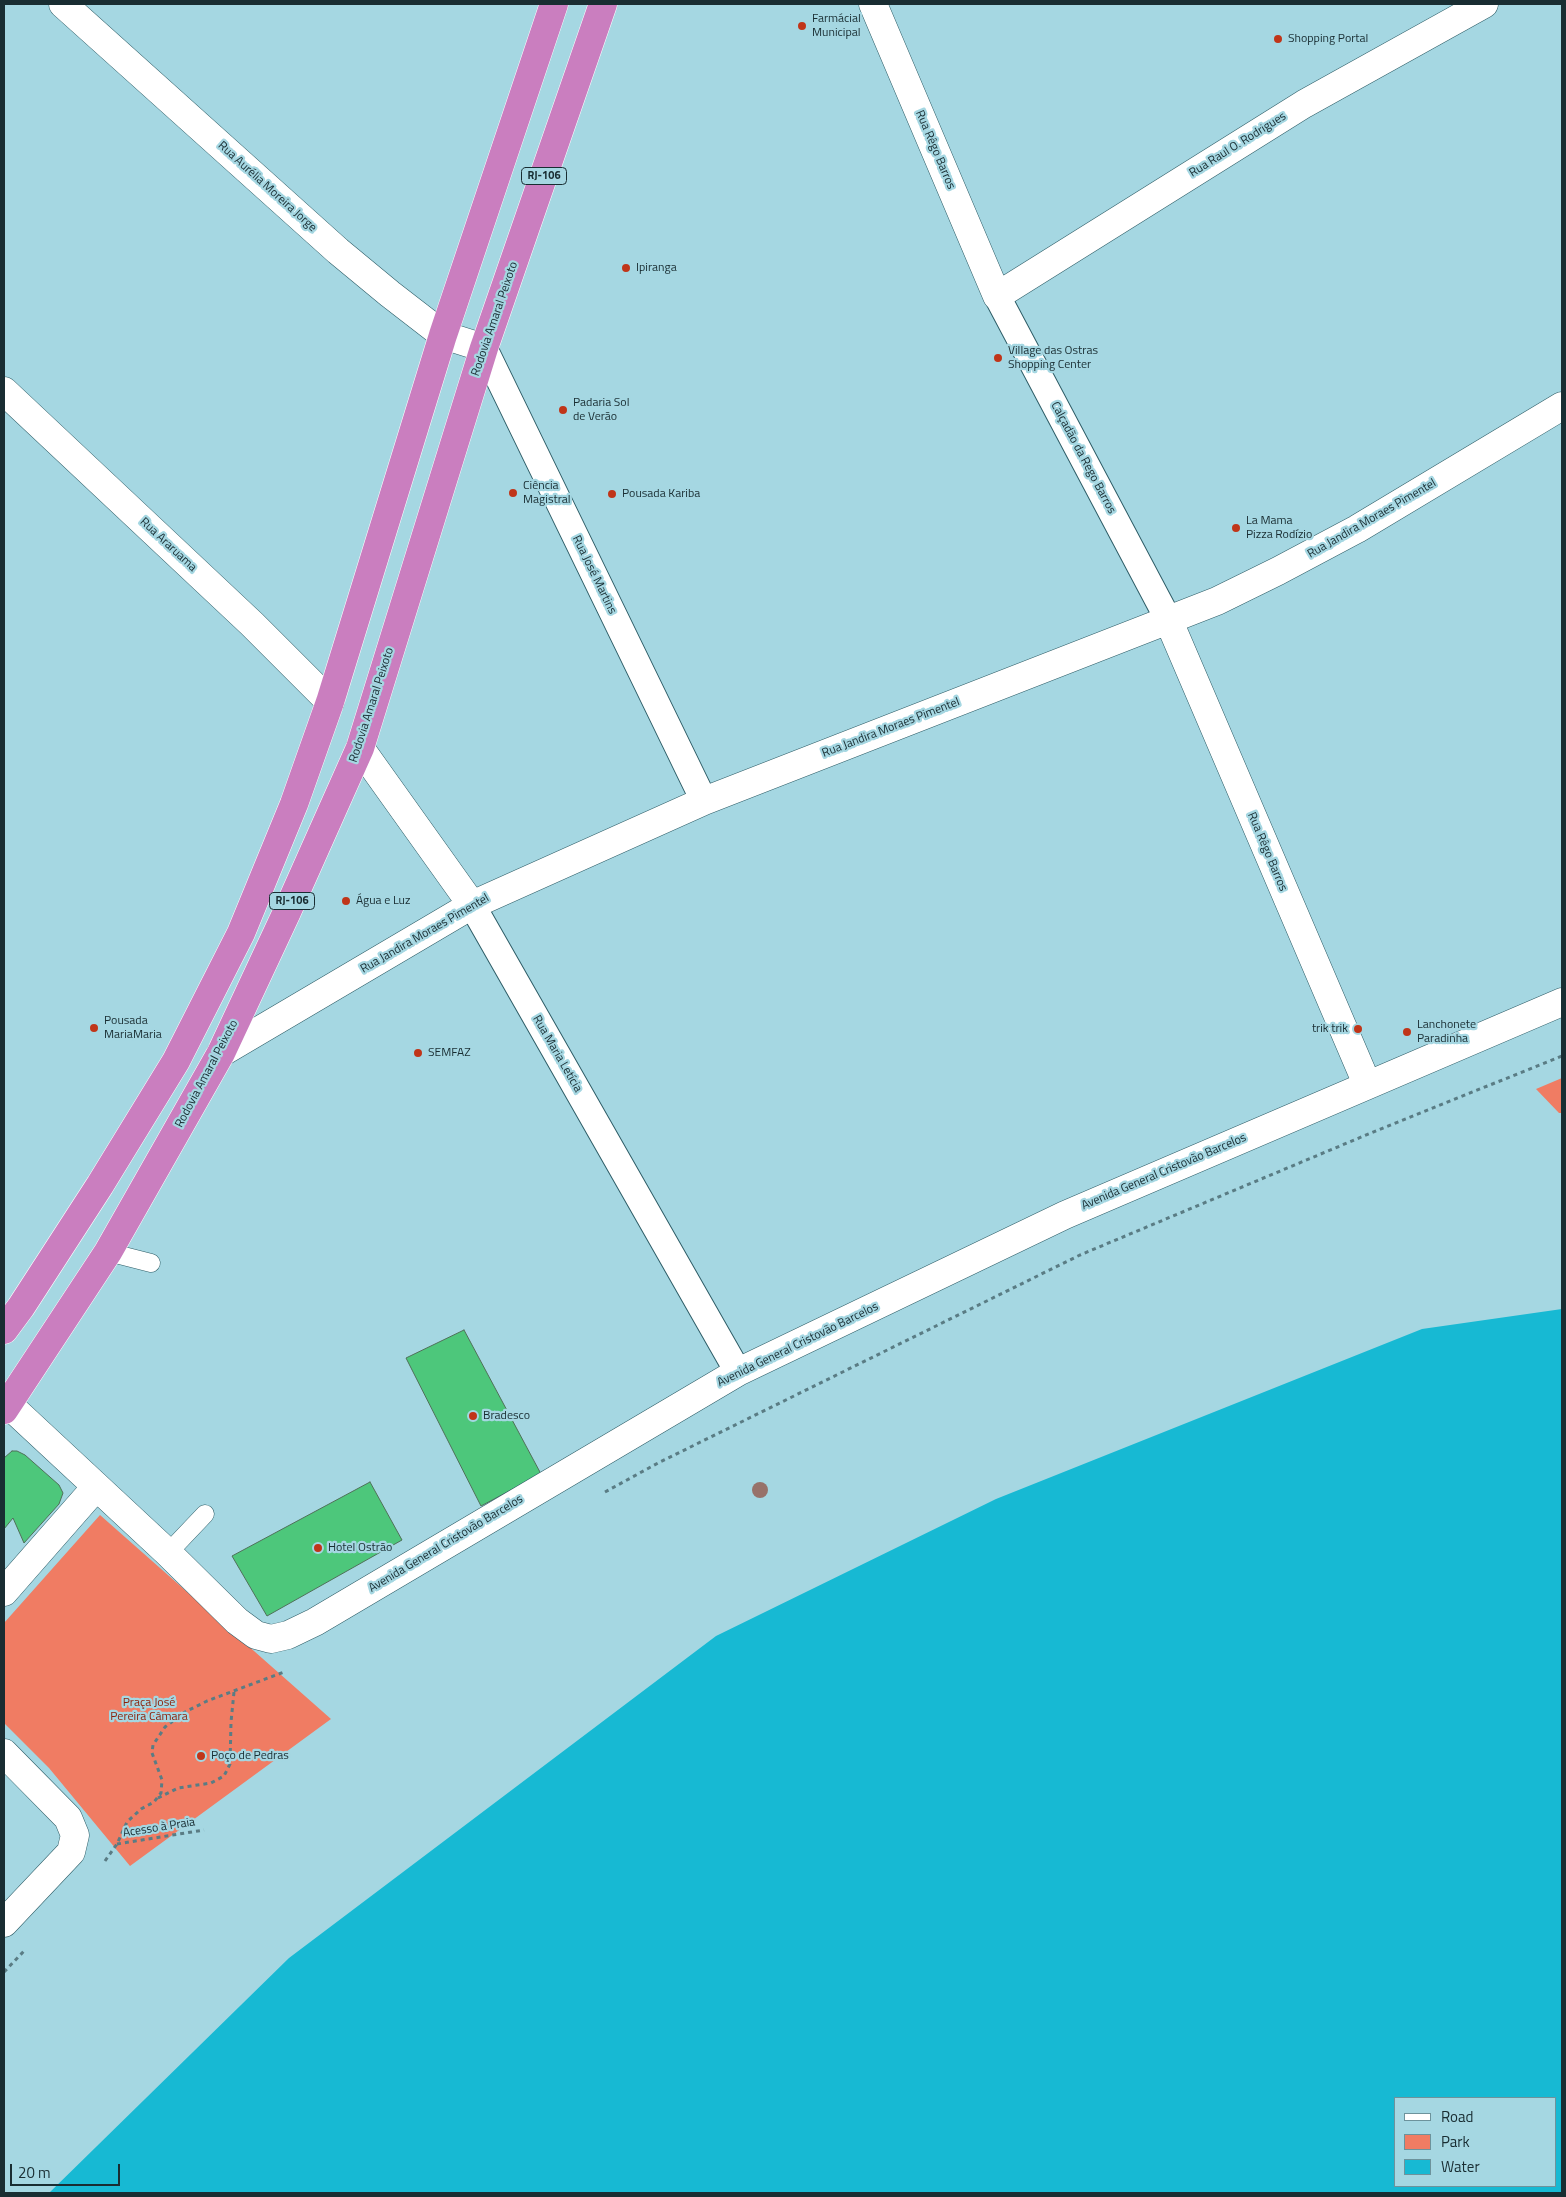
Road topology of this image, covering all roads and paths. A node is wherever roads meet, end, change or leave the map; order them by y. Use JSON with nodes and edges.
{"nodes":[{"id":1,"x":64,"y":4,"type":"edge"},
{"id":2,"x":554,"y":4,"type":"edge"},
{"id":3,"x":603,"y":4,"type":"edge"},
{"id":4,"x":873,"y":4,"type":"edge"},
{"id":5,"x":1484,"y":4,"type":"edge"},
{"id":6,"x":997,"y":296,"type":"junction"},
{"id":7,"x":443,"y":335,"type":"junction"},
{"id":8,"x":484,"y":348,"type":"junction"},
{"id":9,"x":4,"y":391,"type":"edge"},
{"id":10,"x":1562,"y":406,"type":"edge"},
{"id":11,"x":1168,"y":619,"type":"junction"},
{"id":12,"x":330,"y":702,"type":"junction"},
{"id":13,"x":360,"y":748,"type":"junction"},
{"id":14,"x":704,"y":801,"type":"junction"},
{"id":15,"x":472,"y":905,"type":"junction"},
{"id":16,"x":1562,"y":1002,"type":"edge"},
{"id":17,"x":221,"y":1053,"type":"junction"},
{"id":18,"x":1562,"y":1056,"type":"edge"},
{"id":19,"x":1366,"y":1084,"type":"junction"},
{"id":20,"x":108,"y":1252,"type":"junction"},
{"id":21,"x":152,"y":1263,"type":"dead end"},
{"id":22,"x":4,"y":1330,"type":"edge"},
{"id":23,"x":738,"y":1372,"type":"junction"},
{"id":24,"x":6,"y":1408,"type":"edge"},
{"id":25,"x":96,"y":1487,"type":"junction"},
{"id":26,"x":598,"y":1496,"type":"dead end"},
{"id":27,"x":205,"y":1514,"type":"dead end"},
{"id":28,"x":168,"y":1553,"type":"junction"},
{"id":29,"x":4,"y":1592,"type":"edge"},
{"id":30,"x":288,"y":1671,"type":"dead end"},
{"id":31,"x":234,"y":1691,"type":"junction"},
{"id":32,"x":4,"y":1754,"type":"edge"},
{"id":33,"x":158,"y":1798,"type":"junction"},
{"id":34,"x":204,"y":1830,"type":"dead end"},
{"id":35,"x":4,"y":1923,"type":"edge"}],
"edges":[{"from":1,"to":7,"type":"street","name":"Rua Aurélia Moreira Jorge"},
{"from":2,"to":7,"type":"highway","number":"RJ-106"},
{"from":3,"to":8,"type":"highway","name":"Rodovia Amaral Peixoto","number":"RJ-106"},
{"from":4,"to":6,"type":"street","name":"Rua Rêgo Barros"},
{"from":5,"to":6,"type":"street","name":"Rua Raul O. Rodrigues"},
{"from":6,"to":11,"type":"street","name":"Calçadão da Rego Barros"},
{"from":7,"to":8,"type":"street","name":"Rua Aurélia Moreira Jorge"},
{"from":7,"to":12,"type":"highway","number":"RJ-106"},
{"from":8,"to":13,"type":"highway","name":"Rodovia Amaral Peixoto","number":"RJ-106"},
{"from":8,"to":14,"type":"street","name":"Rua José Martins"},
{"from":9,"to":12,"type":"street","name":"Rua Araruama"},
{"from":10,"to":11,"type":"street","name":"Rua Jandira Moraes Pimentel"},
{"from":11,"to":14,"type":"street","name":"Rua Jandira Moraes Pimentel"},
{"from":11,"to":19,"type":"street","name":"Rua Rêgo Barros"},
{"from":12,"to":22,"type":"highway","number":"RJ-106"},
{"from":13,"to":15,"type":"street","name":"Rua Maria Letícia"},
{"from":13,"to":17,"type":"highway","name":"Rodovia Amaral Peixoto","number":"RJ-106"},
{"from":14,"to":15,"type":"street","name":"Rua Jandira Moraes Pimentel"},
{"from":15,"to":17,"type":"street","name":"Rua Jandira Moraes Pimentel"},
{"from":15,"to":23,"type":"street","name":"Rua Maria Letícia"},
{"from":16,"to":19,"type":"street","name":"Avenida General Cristovão Barcelos"},
{"from":17,"to":20,"type":"highway","name":"Rodovia Amaral Peixoto","number":"RJ-106"},
{"from":18,"to":26,"type":"path"},
{"from":19,"to":23,"type":"street","name":"Avenida General Cristovão Barcelos"},
{"from":20,"to":21,"type":"lane"},
{"from":20,"to":24,"type":"highway","name":"Rodovia Amaral Peixoto","number":"RJ-106"},
{"from":23,"to":28,"type":"street","name":"Avenida General Cristovão Barcelos"},
{"from":24,"to":25,"type":"street","name":"Avenida General Cristovão Barcelos"},
{"from":25,"to":28,"type":"street","name":"Avenida General Cristovão Barcelos"},
{"from":25,"to":29,"type":"street"},
{"from":27,"to":28,"type":"lane"},
{"from":30,"to":31,"type":"path"},
{"from":31,"to":33,"type":"path"},
{"from":31,"to":33,"type":"path"},
{"from":32,"to":35,"type":"street"},
{"from":33,"to":34,"type":"path","name":"Acesso à Praia"}]}
